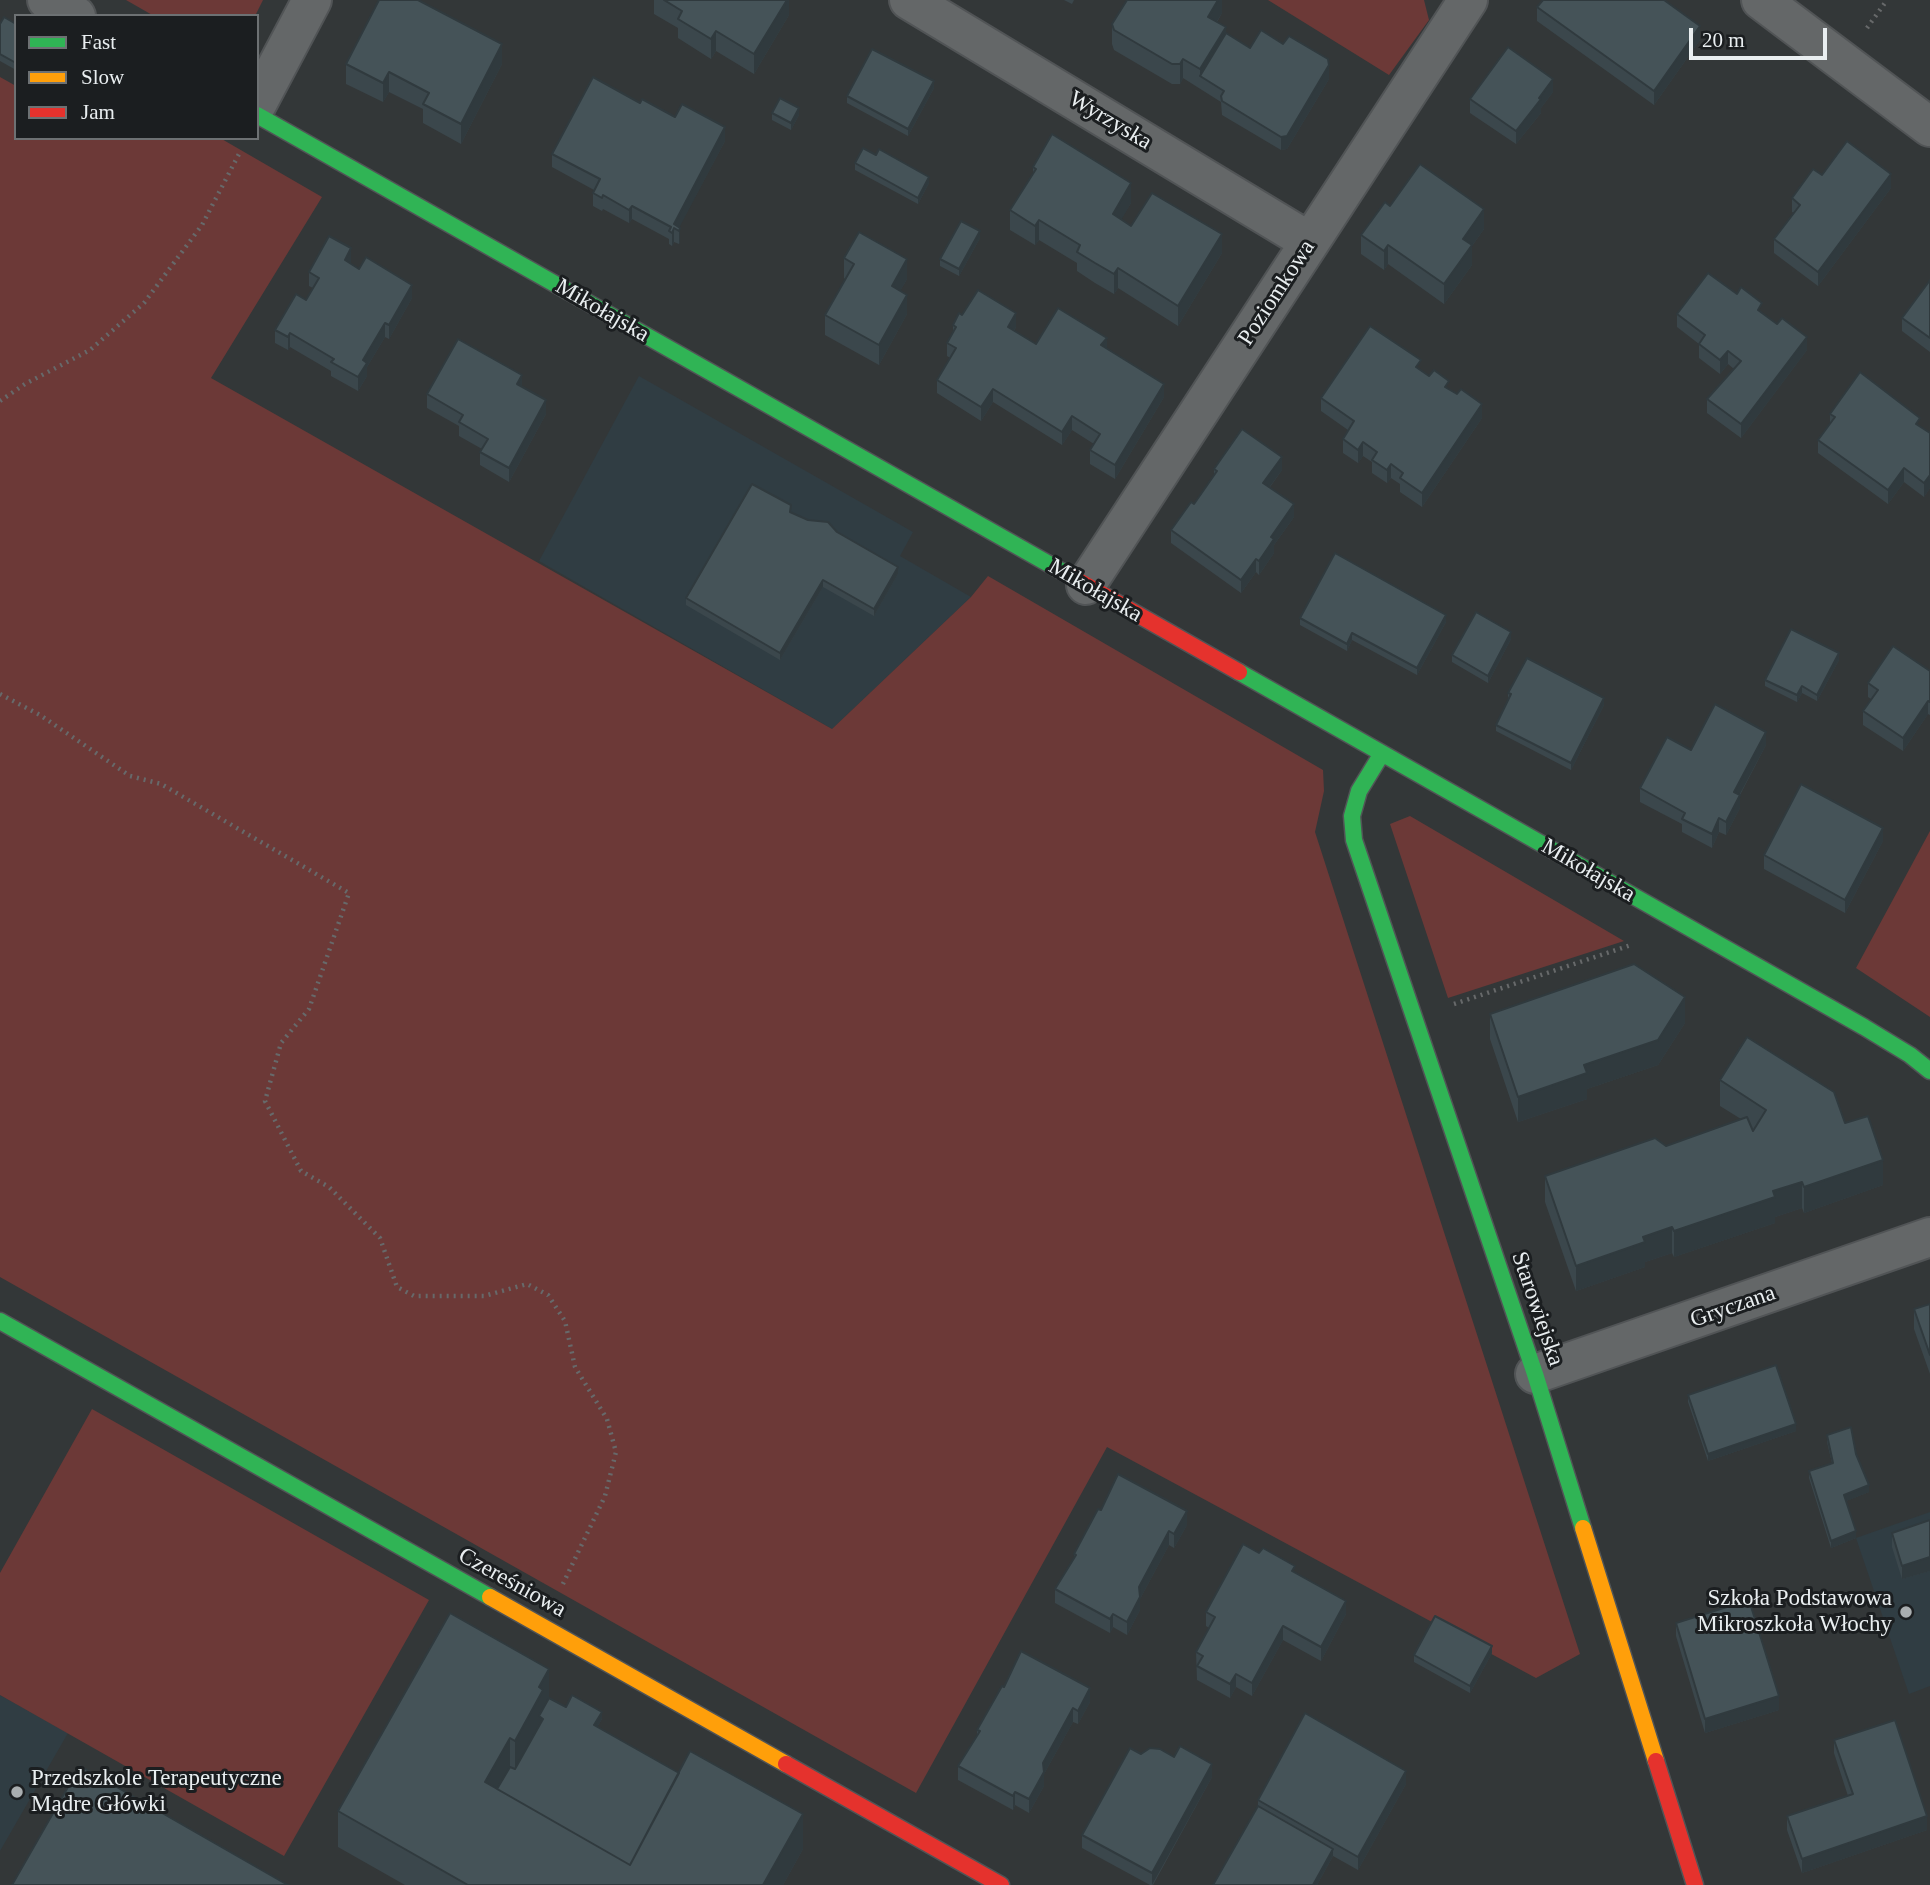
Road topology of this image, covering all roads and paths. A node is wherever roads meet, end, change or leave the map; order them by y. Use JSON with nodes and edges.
{"nodes":[{"id":1,"x":47,"y":0,"type":"edge"},
{"id":2,"x":312,"y":0,"type":"edge"},
{"id":3,"x":909,"y":0,"type":"edge"},
{"id":4,"x":1468,"y":0,"type":"edge"},
{"id":5,"x":1761,"y":0,"type":"edge"},
{"id":6,"x":1887,"y":0,"type":"edge"},
{"id":7,"x":72,"y":14,"type":"edge"},
{"id":8,"x":1867,"y":29,"type":"dead end"},
{"id":9,"x":259,"y":100,"type":"edge"},
{"id":10,"x":259,"y":116,"type":"edge"},
{"id":11,"x":1930,"y":127,"type":"edge"},
{"id":12,"x":244,"y":144,"type":"dead end"},
{"id":13,"x":1310,"y":242,"type":"junction"},
{"id":14,"x":0,"y":401,"type":"edge"},
{"id":15,"x":1086,"y":585,"type":"junction"},
{"id":16,"x":0,"y":694,"type":"edge"},
{"id":17,"x":1381,"y":755,"type":"junction"},
{"id":18,"x":1636,"y":944,"type":"dead end"},
{"id":19,"x":1450,"y":1006,"type":"dead end"},
{"id":20,"x":1930,"y":1071,"type":"edge"},
{"id":21,"x":1930,"y":1237,"type":"edge"},
{"id":22,"x":0,"y":1321,"type":"edge"},
{"id":23,"x":1535,"y":1374,"type":"junction"},
{"id":24,"x":542,"y":1627,"type":"junction"},
{"id":25,"x":1001,"y":1885,"type":"edge"},
{"id":26,"x":1695,"y":1885,"type":"edge"}],
"edges":[{"from":1,"to":7,"type":"street"},
{"from":2,"to":9,"type":"street"},
{"from":3,"to":13,"type":"street","name":"Wyrzyska"},
{"from":4,"to":13,"type":"street","name":"Poziomkowa"},
{"from":5,"to":11,"type":"street"},
{"from":6,"to":8,"type":"path"},
{"from":10,"to":15,"type":"street","name":"Mikołajska"},
{"from":12,"to":14,"type":"path"},
{"from":13,"to":15,"type":"street","name":"Poziomkowa"},
{"from":15,"to":17,"type":"street","name":"Mikołajska"},
{"from":16,"to":24,"type":"path"},
{"from":17,"to":20,"type":"street","name":"Mikołajska"},
{"from":17,"to":23,"type":"street","name":"Starowiejska"},
{"from":18,"to":19,"type":"path"},
{"from":21,"to":23,"type":"street","name":"Gryczana"},
{"from":22,"to":24,"type":"street","name":"Czereśniowa"},
{"from":23,"to":26,"type":"street","name":"Starowiejska"},
{"from":24,"to":25,"type":"street","name":"Czereśniowa"}]}
